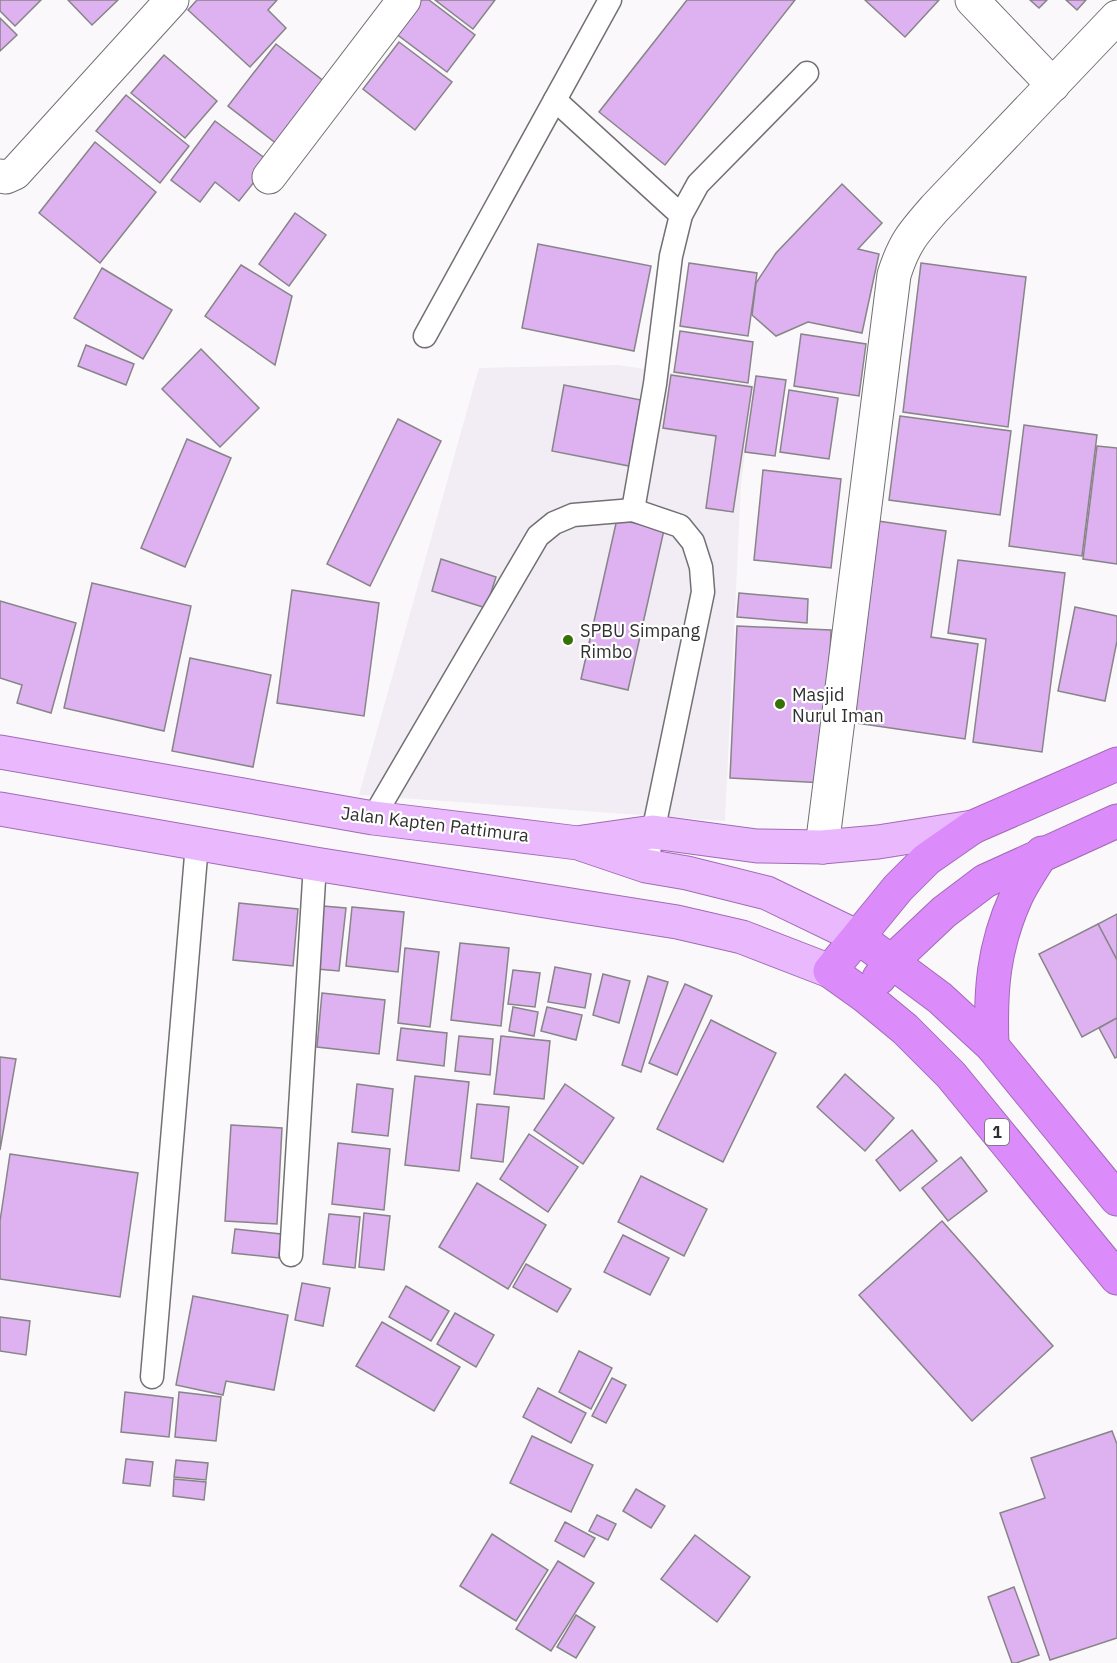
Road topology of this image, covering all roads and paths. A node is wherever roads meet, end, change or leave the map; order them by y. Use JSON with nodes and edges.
{"nodes":[{"id":1,"x":172,"y":0,"type":"edge"},
{"id":2,"x":404,"y":0,"type":"edge"},
{"id":3,"x":610,"y":0,"type":"edge"},
{"id":4,"x":972,"y":0,"type":"edge"},
{"id":5,"x":1117,"y":17,"type":"edge"},
{"id":6,"x":807,"y":73,"type":"dead end"},
{"id":7,"x":1053,"y":85,"type":"junction"},
{"id":8,"x":555,"y":100,"type":"junction"},
{"id":9,"x":0,"y":176,"type":"edge"},
{"id":10,"x":269,"y":177,"type":"dead end"},
{"id":11,"x":681,"y":216,"type":"junction"},
{"id":12,"x":425,"y":336,"type":"dead end"},
{"id":13,"x":633,"y":510,"type":"junction"},
{"id":14,"x":0,"y":752,"type":"edge"},
{"id":15,"x":1117,"y":764,"type":"edge"},
{"id":16,"x":0,"y":809,"type":"edge"},
{"id":17,"x":373,"y":818,"type":"junction"},
{"id":18,"x":1117,"y":821,"type":"edge"},
{"id":19,"x":973,"y":827,"type":"junction"},
{"id":20,"x":653,"y":832,"type":"junction"},
{"id":21,"x":578,"y":843,"type":"junction"},
{"id":22,"x":197,"y":844,"type":"junction"},
{"id":23,"x":822,"y":847,"type":"junction"},
{"id":24,"x":1042,"y":853,"type":"junction"},
{"id":25,"x":315,"y":864,"type":"junction"},
{"id":26,"x":646,"y":866,"type":"junction"},
{"id":27,"x":858,"y":937,"type":"junction"},
{"id":28,"x":892,"y":961,"type":"junction"},
{"id":29,"x":830,"y":971,"type":"junction"},
{"id":30,"x":865,"y":996,"type":"junction"},
{"id":31,"x":992,"y":1046,"type":"junction"},
{"id":32,"x":1117,"y":1199,"type":"edge"},
{"id":33,"x":291,"y":1255,"type":"dead end"},
{"id":34,"x":1117,"y":1278,"type":"edge"},
{"id":35,"x":152,"y":1377,"type":"dead end"}],
"edges":[{"from":1,"to":9,"type":"street"},
{"from":2,"to":10,"type":"street"},
{"from":3,"to":8,"type":"lane"},
{"from":4,"to":7,"type":"street"},
{"from":5,"to":7,"type":"street"},
{"from":6,"to":11,"type":"lane"},
{"from":7,"to":23,"type":"street"},
{"from":8,"to":11,"type":"lane"},
{"from":8,"to":12,"type":"lane"},
{"from":11,"to":13,"type":"lane"},
{"from":13,"to":17,"type":"lane"},
{"from":13,"to":20,"type":"lane"},
{"from":14,"to":17,"type":"main road","name":"Jalan Kapten Pattimura"},
{"from":15,"to":19,"type":"highway"},
{"from":16,"to":22,"type":"main road"},
{"from":17,"to":21,"type":"main road","name":"Jalan Kapten Pattimura"},
{"from":18,"to":24,"type":"highway"},
{"from":19,"to":23,"type":"main road"},
{"from":19,"to":27,"type":"highway"},
{"from":20,"to":21,"type":"main road"},
{"from":20,"to":23,"type":"main road"},
{"from":20,"to":26,"type":"lane"},
{"from":21,"to":26,"type":"main road","name":"Jalan Kapten Pattimura"},
{"from":22,"to":25,"type":"main road"},
{"from":22,"to":35,"type":"lane"},
{"from":24,"to":28,"type":"highway"},
{"from":24,"to":31,"type":"highway"},
{"from":25,"to":29,"type":"main road"},
{"from":25,"to":33,"type":"lane"},
{"from":26,"to":27,"type":"main road","name":"Jalan Kapten Pattimura"},
{"from":27,"to":28,"type":"highway"},
{"from":27,"to":29,"type":"highway"},
{"from":28,"to":30,"type":"highway"},
{"from":28,"to":31,"type":"highway"},
{"from":29,"to":30,"type":"highway","number":"1"},
{"from":30,"to":34,"type":"highway","number":"1"},
{"from":31,"to":32,"type":"highway"}]}
